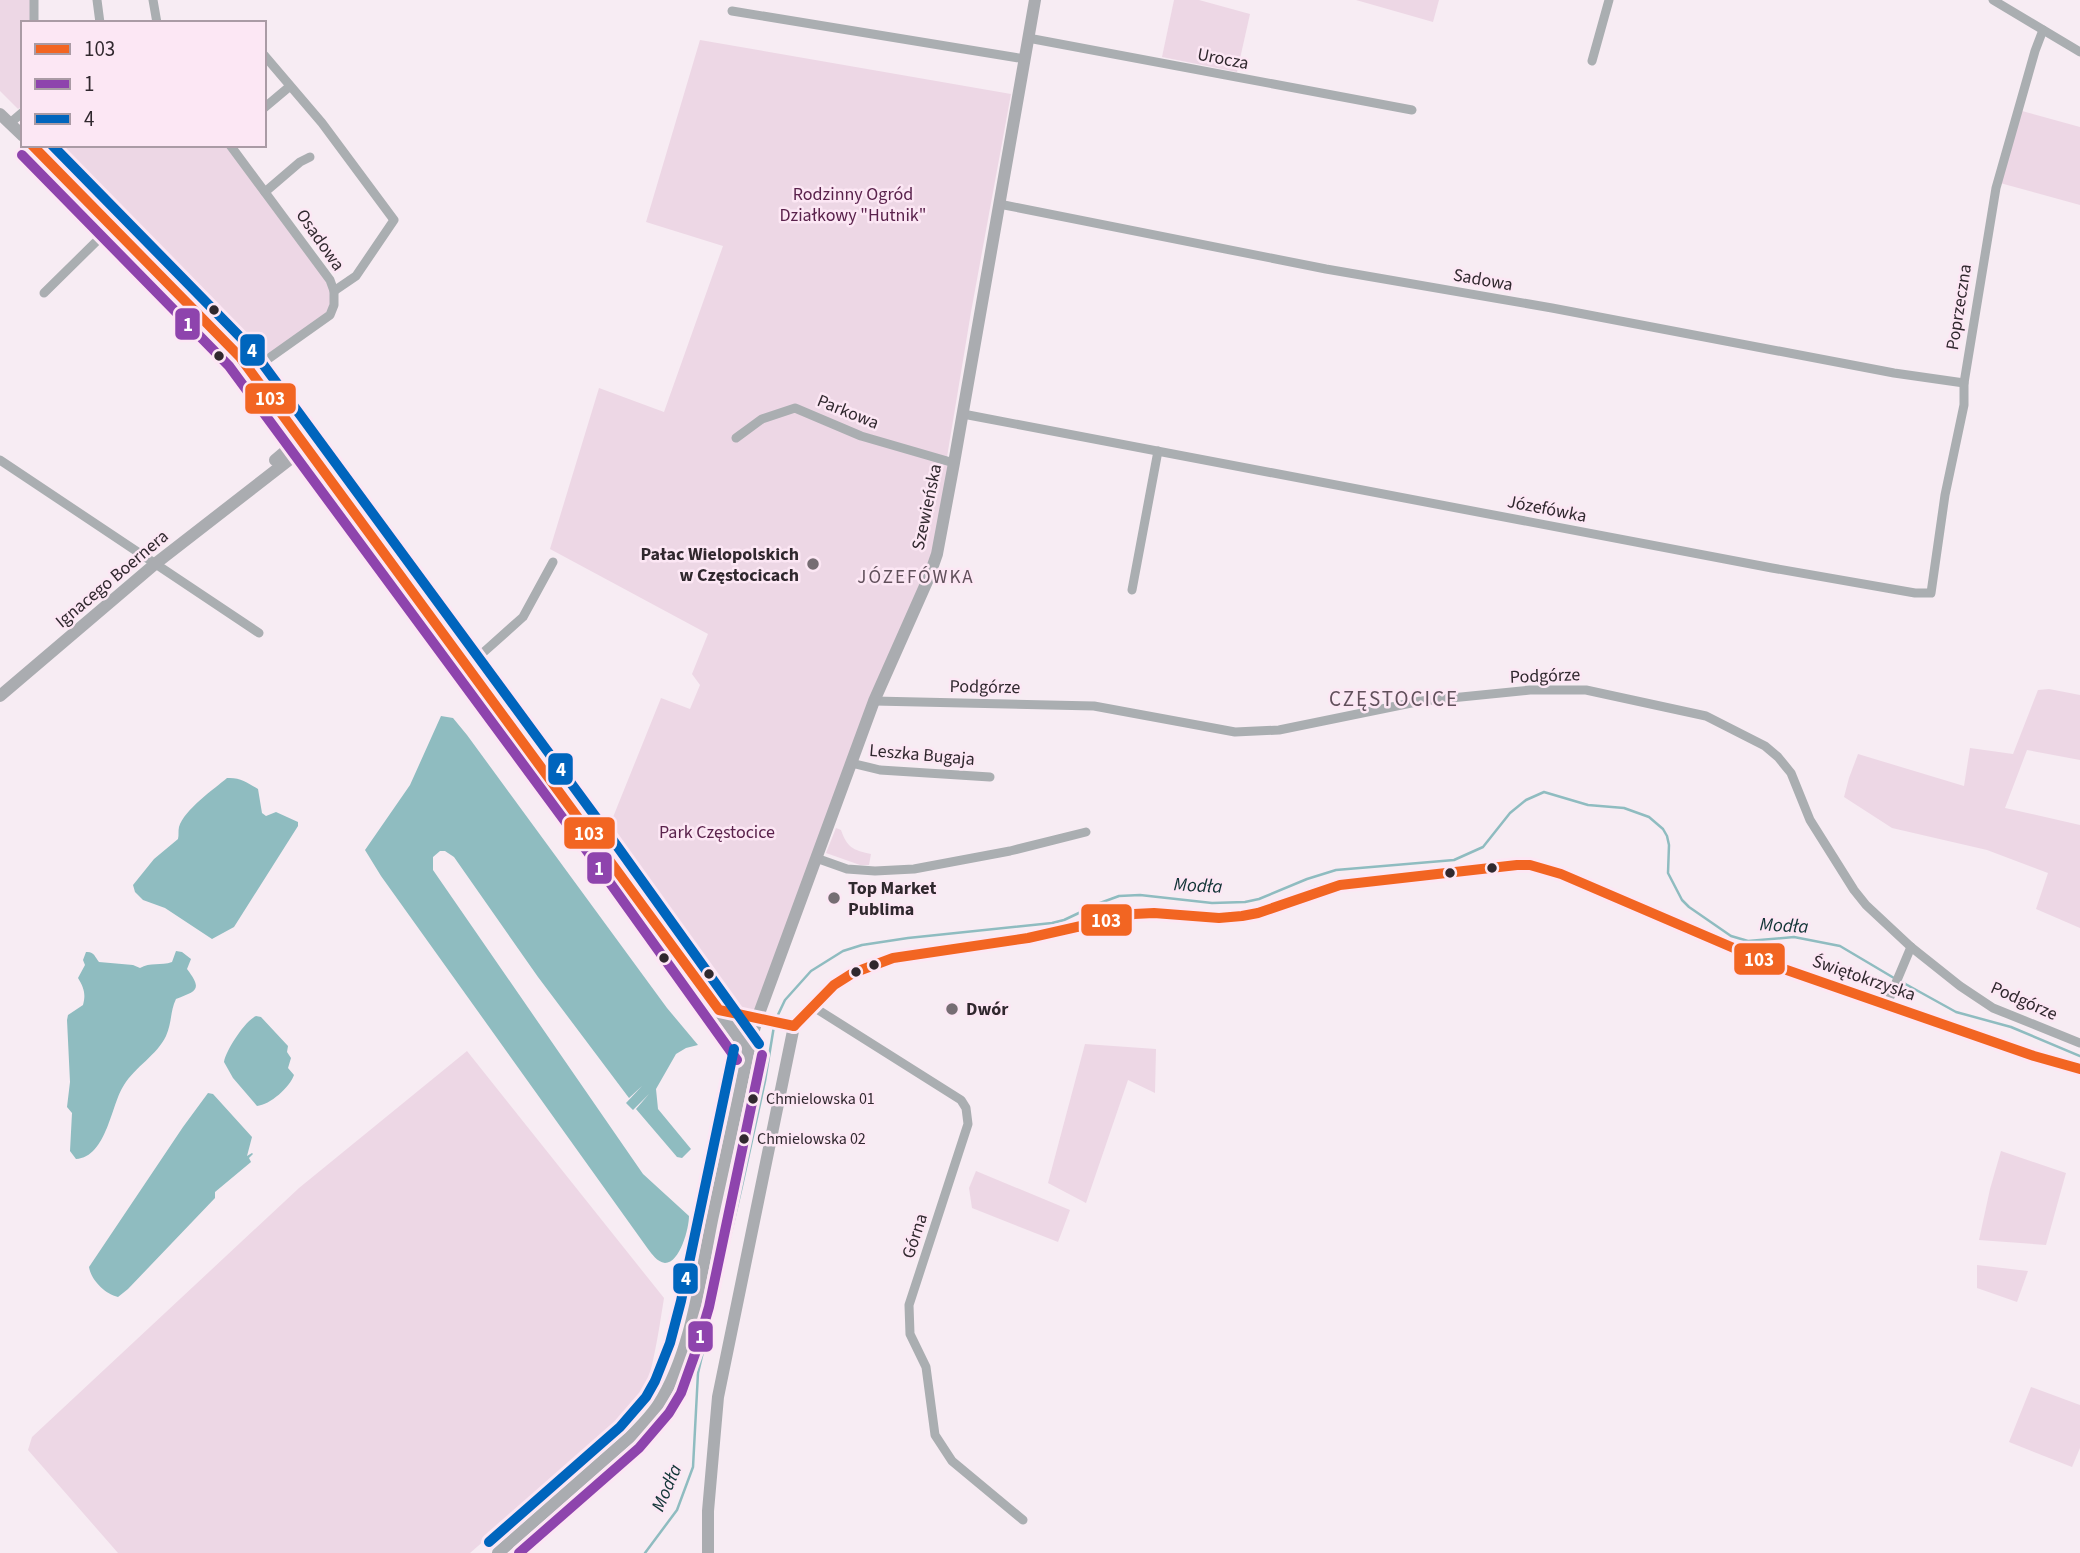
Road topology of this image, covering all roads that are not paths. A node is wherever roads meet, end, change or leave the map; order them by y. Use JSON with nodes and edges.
{"nodes":[{"id":1,"x":34,"y":0,"type":"edge"},
{"id":2,"x":97,"y":0,"type":"edge"},
{"id":3,"x":153,"y":0,"type":"edge"},
{"id":4,"x":1035,"y":0,"type":"edge"},
{"id":5,"x":1609,"y":0,"type":"edge"},
{"id":6,"x":1993,"y":0,"type":"edge"},
{"id":7,"x":732,"y":11,"type":"dead end"},
{"id":8,"x":34,"y":21,"type":"edge"},
{"id":9,"x":100,"y":21,"type":"edge"},
{"id":10,"x":156,"y":21,"type":"edge"},
{"id":11,"x":2043,"y":30,"type":"junction"},
{"id":12,"x":1028,"y":38,"type":"junction"},
{"id":13,"x":2080,"y":52,"type":"edge"},
{"id":14,"x":266,"y":58,"type":"edge"},
{"id":15,"x":1024,"y":60,"type":"junction"},
{"id":16,"x":1592,"y":61,"type":"dead end"},
{"id":17,"x":289,"y":87,"type":"junction"},
{"id":18,"x":266,"y":106,"type":"edge"},
{"id":19,"x":1412,"y":110,"type":"dead end"},
{"id":20,"x":5,"y":119,"type":"edge"},
{"id":21,"x":21,"y":134,"type":"edge"},
{"id":22,"x":34,"y":147,"type":"edge"},
{"id":23,"x":231,"y":147,"type":"edge"},
{"id":24,"x":310,"y":157,"type":"dead end"},
{"id":25,"x":265,"y":192,"type":"junction"},
{"id":26,"x":999,"y":204,"type":"junction"},
{"id":27,"x":111,"y":226,"type":"junction"},
{"id":28,"x":334,"y":291,"type":"junction"},
{"id":29,"x":44,"y":293,"type":"dead end"},
{"id":30,"x":251,"y":371,"type":"junction"},
{"id":31,"x":1964,"y":383,"type":"junction"},
{"id":32,"x":963,"y":414,"type":"junction"},
{"id":33,"x":736,"y":438,"type":"dead end"},
{"id":34,"x":304,"y":442,"type":"junction"},
{"id":35,"x":1158,"y":451,"type":"junction"},
{"id":36,"x":0,"y":460,"type":"edge"},
{"id":37,"x":954,"y":463,"type":"junction"},
{"id":38,"x":553,"y":562,"type":"dead end"},
{"id":39,"x":156,"y":564,"type":"junction"},
{"id":40,"x":1132,"y":590,"type":"dead end"},
{"id":41,"x":1931,"y":593,"type":"joint"},
{"id":42,"x":259,"y":633,"type":"dead end"},
{"id":43,"x":467,"y":667,"type":"junction"},
{"id":44,"x":0,"y":696,"type":"edge"},
{"id":45,"x":874,"y":701,"type":"junction"},
{"id":46,"x":851,"y":763,"type":"junction"},
{"id":47,"x":990,"y":777,"type":"dead end"},
{"id":48,"x":1086,"y":832,"type":"dead end"},
{"id":49,"x":816,"y":858,"type":"junction"},
{"id":50,"x":1911,"y":947,"type":"junction"},
{"id":51,"x":1888,"y":1000,"type":"junction"},
{"id":52,"x":812,"y":1006,"type":"junction"},
{"id":53,"x":719,"y":1010,"type":"junction"},
{"id":54,"x":775,"y":1022,"type":"junction"},
{"id":55,"x":2080,"y":1043,"type":"edge"},
{"id":56,"x":748,"y":1052,"type":"junction"},
{"id":57,"x":2080,"y":1069,"type":"edge"},
{"id":58,"x":1023,"y":1520,"type":"dead end"},
{"id":59,"x":498,"y":1553,"type":"edge"},
{"id":60,"x":708,"y":1553,"type":"edge"}],
"edges":[{"from":1,"to":8,"type":"street"},
{"from":2,"to":9,"type":"street"},
{"from":3,"to":10,"type":"street"},
{"from":4,"to":12,"type":"street","name":"Szewieńska"},
{"from":5,"to":16,"type":"street"},
{"from":6,"to":11,"type":"street"},
{"from":7,"to":15,"type":"street"},
{"from":11,"to":13,"type":"street"},
{"from":11,"to":31,"type":"street","name":"Poprzeczna"},
{"from":12,"to":15,"type":"street","name":"Szewieńska"},
{"from":12,"to":19,"type":"street","name":"Urocza"},
{"from":14,"to":17,"type":"street"},
{"from":15,"to":26,"type":"street","name":"Szewieńska"},
{"from":17,"to":18,"type":"street"},
{"from":17,"to":28,"type":"street"},
{"from":20,"to":21,"type":"street"},
{"from":22,"to":27,"type":"street"},
{"from":23,"to":25,"type":"street","name":"Osadowa"},
{"from":24,"to":25,"type":"street"},
{"from":25,"to":28,"type":"street","name":"Osadowa"},
{"from":26,"to":31,"type":"street","name":"Sadowa"},
{"from":26,"to":32,"type":"street","name":"Szewieńska"},
{"from":27,"to":29,"type":"street"},
{"from":27,"to":30,"type":"street"},
{"from":28,"to":30,"type":"street","name":"Osadowa"},
{"from":30,"to":34,"type":"street"},
{"from":31,"to":41,"type":"street","name":"Poprzeczna"},
{"from":32,"to":35,"type":"street","name":"Józefówka"},
{"from":32,"to":37,"type":"street","name":"Szewieńska"},
{"from":33,"to":37,"type":"street","name":"Parkowa"},
{"from":34,"to":39,"type":"street","name":"Ignacego Boernera"},
{"from":34,"to":43,"type":"street"},
{"from":35,"to":40,"type":"street"},
{"from":35,"to":41,"type":"street","name":"Józefówka"},
{"from":36,"to":39,"type":"street"},
{"from":37,"to":45,"type":"street","name":"Szewieńska"},
{"from":38,"to":43,"type":"street"},
{"from":39,"to":42,"type":"street"},
{"from":39,"to":44,"type":"street","name":"Ignacego Boernera"},
{"from":43,"to":53,"type":"street"},
{"from":45,"to":46,"type":"street","name":"Szewieńska"},
{"from":45,"to":50,"type":"street","name":"Podgórze"},
{"from":46,"to":47,"type":"street","name":"Leszka Bugaja"},
{"from":46,"to":49,"type":"street","name":"Szewieńska"},
{"from":48,"to":49,"type":"street"},
{"from":49,"to":54,"type":"street","name":"Szewieńska"},
{"from":50,"to":51,"type":"street"},
{"from":50,"to":55,"type":"street","name":"Podgórze"},
{"from":51,"to":52,"type":"street","name":"Świętokrzyska"},
{"from":51,"to":57,"type":"street","name":"Świętokrzyska"},
{"from":52,"to":54,"type":"street","name":"Świętokrzyska"},
{"from":52,"to":58,"type":"street","name":"Górna"},
{"from":53,"to":54,"type":"street"},
{"from":53,"to":56,"type":"street"},
{"from":54,"to":56,"type":"street"},
{"from":54,"to":60,"type":"street"},
{"from":56,"to":59,"type":"street"}]}
